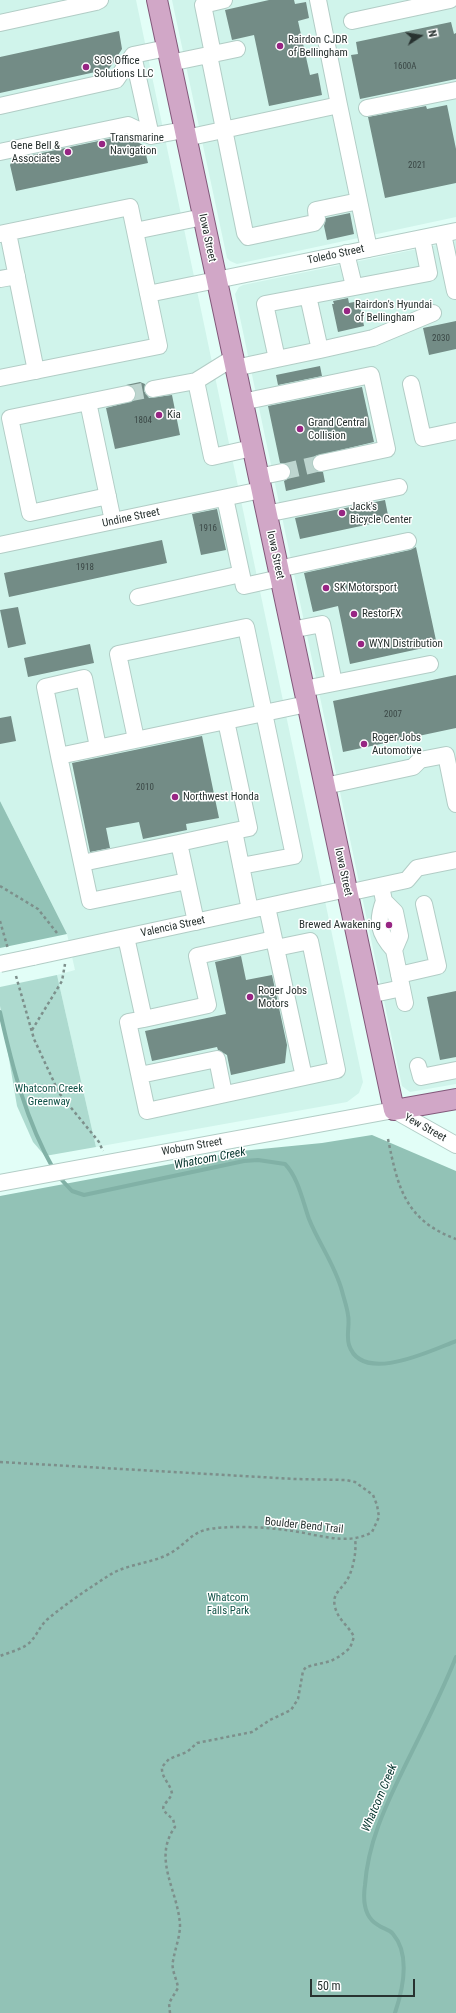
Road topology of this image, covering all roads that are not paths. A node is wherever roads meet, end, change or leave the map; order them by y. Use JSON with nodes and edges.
{"nodes":[{"id":1,"x":100,"y":0,"type":"edge"},
{"id":2,"x":156,"y":0,"type":"edge"},
{"id":3,"x":224,"y":0,"type":"edge"},
{"id":4,"x":318,"y":0,"type":"edge"},
{"id":5,"x":450,"y":0,"type":"edge"},
{"id":6,"x":352,"y":21,"type":"dead end"},
{"id":7,"x":0,"y":23,"type":"edge"},
{"id":8,"x":237,"y":49,"type":"dead end"},
{"id":9,"x":211,"y":54,"type":"junction"},
{"id":10,"x":132,"y":55,"type":"junction"},
{"id":11,"x":168,"y":55,"type":"junction"},
{"id":12,"x":456,"y":90,"type":"edge"},
{"id":13,"x":339,"y":104,"type":"junction"},
{"id":14,"x":0,"y":106,"type":"edge"},
{"id":15,"x":367,"y":108,"type":"dead end"},
{"id":16,"x":225,"y":129,"type":"junction"},
{"id":17,"x":185,"y":134,"type":"junction"},
{"id":18,"x":150,"y":136,"type":"junction"},
{"id":19,"x":0,"y":152,"type":"edge"},
{"id":20,"x":359,"y":201,"type":"junction"},
{"id":21,"x":203,"y":217,"type":"junction"},
{"id":22,"x":135,"y":231,"type":"junction"},
{"id":23,"x":449,"y":232,"type":"edge"},
{"id":24,"x":4,"y":234,"type":"edge"},
{"id":25,"x":422,"y":238,"type":"junction"},
{"id":26,"x":369,"y":249,"type":"junction"},
{"id":27,"x":346,"y":253,"type":"junction"},
{"id":28,"x":17,"y":276,"type":"junction"},
{"id":29,"x":0,"y":279,"type":"edge"},
{"id":30,"x":216,"y":280,"type":"junction"},
{"id":31,"x":354,"y":286,"type":"junction"},
{"id":32,"x":455,"y":291,"type":"dead end"},
{"id":33,"x":148,"y":294,"type":"junction"},
{"id":34,"x":308,"y":296,"type":"junction"},
{"id":35,"x":433,"y":313,"type":"dead end"},
{"id":36,"x":320,"y":350,"type":"junction"},
{"id":37,"x":277,"y":359,"type":"junction"},
{"id":38,"x":234,"y":363,"type":"junction"},
{"id":39,"x":36,"y":371,"type":"junction"},
{"id":40,"x":0,"y":378,"type":"edge"},
{"id":41,"x":196,"y":381,"type":"junction"},
{"id":42,"x":411,"y":384,"type":"dead end"},
{"id":43,"x":153,"y":389,"type":"tunnel mouth"},
{"id":44,"x":127,"y":394,"type":"tunnel mouth"},
{"id":45,"x":88,"y":402,"type":"junction"},
{"id":46,"x":242,"y":402,"type":"junction"},
{"id":47,"x":456,"y":431,"type":"edge"},
{"id":48,"x":252,"y":448,"type":"junction"},
{"id":49,"x":321,"y":464,"type":"tunnel mouth"},
{"id":50,"x":282,"y":472,"type":"tunnel mouth"},
{"id":51,"x":260,"y":483,"type":"junction"},
{"id":52,"x":399,"y":486,"type":"dead end"},
{"id":53,"x":108,"y":496,"type":"junction"},
{"id":54,"x":225,"y":498,"type":"junction"},
{"id":55,"x":266,"y":514,"type":"junction"},
{"id":56,"x":113,"y":521,"type":"junction"},
{"id":57,"x":408,"y":541,"type":"dead end"},
{"id":58,"x":0,"y":545,"type":"edge"},
{"id":59,"x":279,"y":573,"type":"junction"},
{"id":60,"x":241,"y":574,"type":"junction"},
{"id":61,"x":138,"y":597,"type":"dead end"},
{"id":62,"x":291,"y":630,"type":"junction"},
{"id":63,"x":430,"y":664,"type":"dead end"},
{"id":64,"x":334,"y":683,"type":"junction"},
{"id":65,"x":305,"y":696,"type":"junction"},
{"id":66,"x":264,"y":713,"type":"junction"},
{"id":67,"x":226,"y":720,"type":"junction"},
{"id":68,"x":136,"y":739,"type":"junction"},
{"id":69,"x":98,"y":747,"type":"junction"},
{"id":70,"x":59,"y":756,"type":"junction"},
{"id":71,"x":325,"y":786,"type":"junction"},
{"id":72,"x":456,"y":804,"type":"edge"},
{"id":73,"x":234,"y":831,"type":"junction"},
{"id":74,"x":179,"y":843,"type":"junction"},
{"id":75,"x":456,"y":860,"type":"edge"},
{"id":76,"x":82,"y":863,"type":"junction"},
{"id":77,"x":241,"y":866,"type":"junction"},
{"id":78,"x":187,"y":881,"type":"junction"},
{"id":79,"x":347,"y":891,"type":"junction"},
{"id":80,"x":383,"y":893,"type":"junction"},
{"id":81,"x":424,"y":904,"type":"dead end"},
{"id":82,"x":267,"y":907,"type":"junction"},
{"id":83,"x":250,"y":910,"type":"junction"},
{"id":84,"x":196,"y":922,"type":"junction"},
{"id":85,"x":126,"y":937,"type":"junction"},
{"id":86,"x":275,"y":944,"type":"junction"},
{"id":87,"x":0,"y":964,"type":"edge"},
{"id":88,"x":402,"y":988,"type":"junction"},
{"id":89,"x":369,"y":995,"type":"junction"},
{"id":90,"x":144,"y":1019,"type":"junction"},
{"id":91,"x":418,"y":1066,"type":"dead end"},
{"id":92,"x":456,"y":1070,"type":"edge"},
{"id":93,"x":140,"y":1075,"type":"junction"},
{"id":94,"x":304,"y":1077,"type":"junction"},
{"id":95,"x":224,"y":1094,"type":"junction"},
{"id":96,"x":456,"y":1099,"type":"edge"},
{"id":97,"x":394,"y":1110,"type":"junction"},
{"id":98,"x":456,"y":1145,"type":"edge"},
{"id":99,"x":0,"y":1183,"type":"edge"}],
"edges":[{"from":1,"to":7,"type":"street"},
{"from":2,"to":11,"type":"main road","name":"Iowa Street"},
{"from":3,"to":9,"type":"street"},
{"from":4,"to":13,"type":"street"},
{"from":5,"to":6,"type":"street"},
{"from":8,"to":9,"type":"street"},
{"from":9,"to":11,"type":"street"},
{"from":9,"to":16,"type":"street"},
{"from":10,"to":11,"type":"street"},
{"from":10,"to":14,"type":"street"},
{"from":10,"to":18,"type":"street"},
{"from":11,"to":17,"type":"main road","name":"Iowa Street"},
{"from":12,"to":15,"type":"street"},
{"from":13,"to":16,"type":"street"},
{"from":13,"to":20,"type":"street"},
{"from":16,"to":17,"type":"street"},
{"from":16,"to":20,"type":"street"},
{"from":17,"to":18,"type":"street"},
{"from":17,"to":21,"type":"main road","name":"Iowa Street"},
{"from":18,"to":19,"type":"street"},
{"from":20,"to":26,"type":"street"},
{"from":21,"to":22,"type":"street"},
{"from":21,"to":30,"type":"main road","name":"Iowa Street"},
{"from":22,"to":24,"type":"street"},
{"from":22,"to":33,"type":"street"},
{"from":23,"to":25,"type":"street","name":"Toledo Street"},
{"from":23,"to":32,"type":"street"},
{"from":24,"to":28,"type":"street"},
{"from":25,"to":26,"type":"street","name":"Toledo Street"},
{"from":25,"to":31,"type":"street"},
{"from":26,"to":27,"type":"street","name":"Toledo Street"},
{"from":27,"to":30,"type":"street","name":"Toledo Street"},
{"from":27,"to":31,"type":"street"},
{"from":28,"to":29,"type":"street"},
{"from":28,"to":39,"type":"street"},
{"from":30,"to":33,"type":"street","name":"Toledo Street"},
{"from":30,"to":38,"type":"main road","name":"Iowa Street"},
{"from":31,"to":34,"type":"street"},
{"from":33,"to":39,"type":"street"},
{"from":34,"to":36,"type":"street"},
{"from":34,"to":37,"type":"street"},
{"from":35,"to":36,"type":"street"},
{"from":36,"to":37,"type":"street"},
{"from":37,"to":38,"type":"street"},
{"from":38,"to":41,"type":"street"},
{"from":38,"to":46,"type":"main road","name":"Iowa Street"},
{"from":39,"to":40,"type":"street"},
{"from":41,"to":43,"type":"street"},
{"from":41,"to":48,"type":"street"},
{"from":42,"to":47,"type":"street"},
{"from":44,"to":45,"type":"street"},
{"from":45,"to":53,"type":"street"},
{"from":45,"to":53,"type":"street"},
{"from":46,"to":48,"type":"main road","name":"Iowa Street"},
{"from":46,"to":49,"type":"street"},
{"from":48,"to":51,"type":"main road","name":"Iowa Street"},
{"from":50,"to":51,"type":"street","name":"Undine Street"},
{"from":51,"to":54,"type":"street","name":"Undine Street"},
{"from":51,"to":55,"type":"main road","name":"Iowa Street"},
{"from":52,"to":55,"type":"street"},
{"from":53,"to":56,"type":"street"},
{"from":54,"to":56,"type":"street","name":"Undine Street"},
{"from":54,"to":60,"type":"street"},
{"from":55,"to":59,"type":"main road","name":"Iowa Street"},
{"from":56,"to":58,"type":"street","name":"Undine Street"},
{"from":57,"to":59,"type":"street"},
{"from":59,"to":60,"type":"street"},
{"from":59,"to":62,"type":"main road","name":"Iowa Street"},
{"from":60,"to":61,"type":"street"},
{"from":62,"to":64,"type":"street"},
{"from":62,"to":65,"type":"main road","name":"Iowa Street"},
{"from":63,"to":64,"type":"street"},
{"from":64,"to":65,"type":"street"},
{"from":65,"to":66,"type":"street"},
{"from":65,"to":71,"type":"main road","name":"Iowa Street"},
{"from":66,"to":67,"type":"street"},
{"from":66,"to":68,"type":"street"},
{"from":66,"to":77,"type":"street"},
{"from":67,"to":68,"type":"street"},
{"from":67,"to":73,"type":"street"},
{"from":68,"to":69,"type":"street"},
{"from":69,"to":70,"type":"street"},
{"from":69,"to":70,"type":"street"},
{"from":70,"to":76,"type":"street"},
{"from":71,"to":72,"type":"street"},
{"from":71,"to":79,"type":"main road","name":"Iowa Street"},
{"from":73,"to":74,"type":"street"},
{"from":73,"to":77,"type":"street"},
{"from":74,"to":76,"type":"street"},
{"from":74,"to":78,"type":"street"},
{"from":75,"to":80,"type":"street","name":"Valencia Street"},
{"from":76,"to":78,"type":"street"},
{"from":77,"to":83,"type":"street"},
{"from":78,"to":84,"type":"street"},
{"from":79,"to":80,"type":"street","name":"Valencia Street"},
{"from":79,"to":82,"type":"street","name":"Valencia Street"},
{"from":79,"to":89,"type":"main road","name":"Iowa Street"},
{"from":80,"to":88,"type":"street"},
{"from":81,"to":88,"type":"street"},
{"from":82,"to":83,"type":"street","name":"Valencia Street"},
{"from":82,"to":86,"type":"street"},
{"from":83,"to":84,"type":"street","name":"Valencia Street"},
{"from":84,"to":85,"type":"street","name":"Valencia Street"},
{"from":85,"to":87,"type":"street","name":"Valencia Street","bridge":true},
{"from":85,"to":90,"type":"street"},
{"from":86,"to":90,"type":"street"},
{"from":86,"to":94,"type":"street"},
{"from":86,"to":94,"type":"street"},
{"from":88,"to":89,"type":"street"},
{"from":89,"to":97,"type":"main road","name":"Iowa Street"},
{"from":90,"to":93,"type":"street"},
{"from":91,"to":92,"type":"street"},
{"from":93,"to":95,"type":"street"},
{"from":93,"to":95,"type":"street"},
{"from":94,"to":95,"type":"street"},
{"from":96,"to":97,"type":"main road","name":"Woburn Street"},
{"from":97,"to":98,"type":"street","name":"Yew Street"},
{"from":97,"to":99,"type":"street","name":"Woburn Street"}]}
